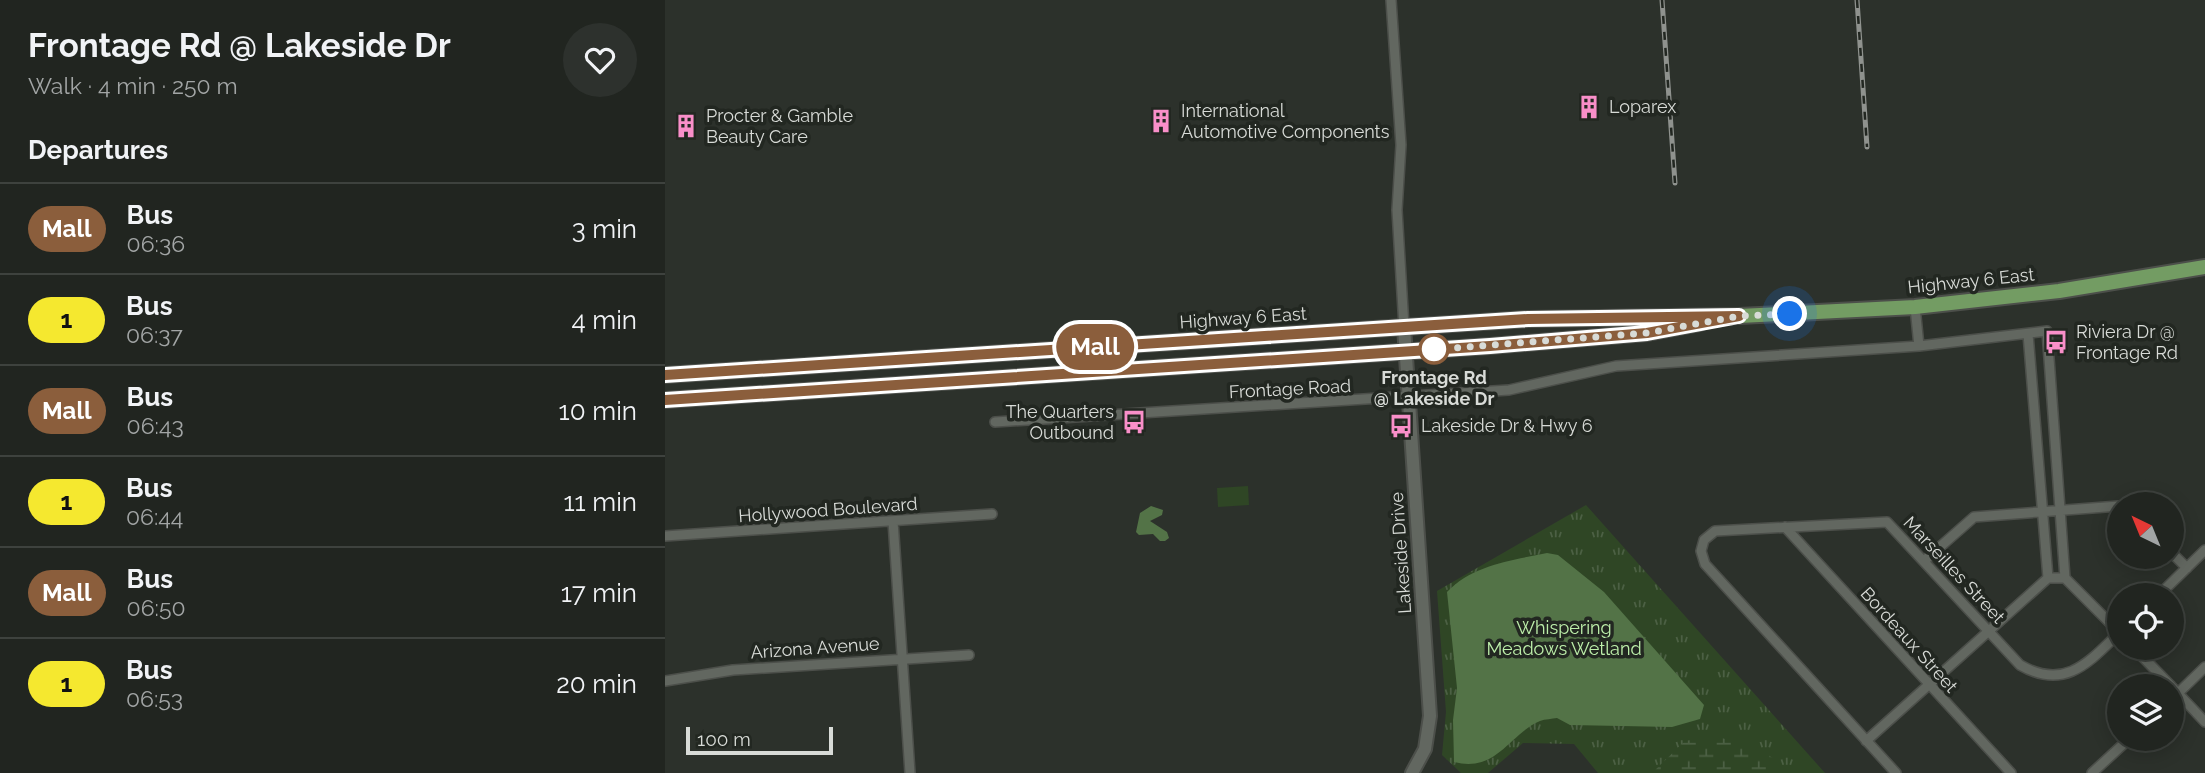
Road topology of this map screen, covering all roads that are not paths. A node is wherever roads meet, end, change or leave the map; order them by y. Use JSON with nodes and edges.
{"nodes":[{"id":1,"x":1391,"y":0,"type":"edge"},
{"id":2,"x":2205,"y":267,"type":"edge"},
{"id":3,"x":1916,"y":307,"type":"junction"},
{"id":4,"x":1739,"y":316,"type":"junction"},
{"id":5,"x":1404,"y":327,"type":"junction"},
{"id":6,"x":2028,"y":334,"type":"junction"},
{"id":7,"x":1919,"y":346,"type":"junction"},
{"id":8,"x":1406,"y":351,"type":"junction"},
{"id":9,"x":665,"y":375,"type":"edge"},
{"id":10,"x":1408,"y":397,"type":"junction"},
{"id":11,"x":665,"y":400,"type":"edge"},
{"id":12,"x":995,"y":422,"type":"dead end"},
{"id":13,"x":2107,"y":507,"type":"edge"},
{"id":14,"x":2060,"y":510,"type":"junction"},
{"id":15,"x":2042,"y":511,"type":"junction"},
{"id":16,"x":992,"y":513,"type":"dead end"},
{"id":17,"x":893,"y":522,"type":"junction"},
{"id":18,"x":1785,"y":527,"type":"junction"},
{"id":19,"x":665,"y":536,"type":"edge"},
{"id":20,"x":2205,"y":550,"type":"edge"},
{"id":21,"x":1925,"y":560,"type":"junction"},
{"id":22,"x":2184,"y":565,"type":"edge"},
{"id":23,"x":2187,"y":568,"type":"junction"},
{"id":24,"x":2065,"y":578,"type":"junction"},
{"id":25,"x":2048,"y":579,"type":"junction"},
{"id":26,"x":2171,"y":583,"type":"edge"},
{"id":27,"x":2107,"y":620,"type":"edge"},
{"id":28,"x":1989,"y":631,"type":"junction"},
{"id":29,"x":2107,"y":643,"type":"edge"},
{"id":30,"x":969,"y":654,"type":"dead end"},
{"id":31,"x":903,"y":657,"type":"junction"},
{"id":32,"x":2145,"y":660,"type":"edge"},
{"id":33,"x":2205,"y":667,"type":"edge"},
{"id":34,"x":2158,"y":674,"type":"edge"},
{"id":35,"x":665,"y":681,"type":"edge"},
{"id":36,"x":2184,"y":683,"type":"edge"},
{"id":37,"x":1929,"y":685,"type":"junction"},
{"id":38,"x":2184,"y":702,"type":"edge"},
{"id":39,"x":2205,"y":722,"type":"edge"},
{"id":40,"x":1866,"y":741,"type":"junction"},
{"id":41,"x":2116,"y":751,"type":"edge"},
{"id":42,"x":910,"y":773,"type":"edge"},
{"id":43,"x":1412,"y":773,"type":"edge"},
{"id":44,"x":1896,"y":773,"type":"edge"},
{"id":45,"x":2011,"y":773,"type":"edge"},
{"id":46,"x":2092,"y":773,"type":"edge"}],
"edges":[{"from":1,"to":5,"type":"street"},
{"from":2,"to":3,"type":"main road","name":"Highway 6 East"},
{"from":3,"to":4,"type":"main road","name":"Highway 6 East"},
{"from":3,"to":7,"type":"street"},
{"from":4,"to":5,"type":"main road","name":"Highway 6 East"},
{"from":4,"to":8,"type":"main road","name":"Highway 6 East"},
{"from":5,"to":8,"type":"street","name":"Lakeside Drive"},
{"from":5,"to":9,"type":"main road","name":"Highway 6 East"},
{"from":6,"to":7,"type":"street","name":"Frontage Road"},
{"from":6,"to":14,"type":"street","name":"Frontage Road"},
{"from":6,"to":15,"type":"street"},
{"from":7,"to":10,"type":"street","name":"Frontage Road"},
{"from":8,"to":10,"type":"street","name":"Lakeside Drive"},
{"from":8,"to":11,"type":"main road","name":"Highway 6 East"},
{"from":10,"to":12,"type":"street","name":"Frontage Road"},
{"from":10,"to":43,"type":"street","name":"Lakeside Drive"},
{"from":13,"to":14,"type":"street"},
{"from":14,"to":15,"type":"street"},
{"from":14,"to":24,"type":"street"},
{"from":15,"to":21,"type":"street"},
{"from":15,"to":25,"type":"street"},
{"from":16,"to":17,"type":"street","name":"Hollywood Boulevard"},
{"from":17,"to":19,"type":"street","name":"Hollywood Boulevard"},
{"from":17,"to":31,"type":"street"},
{"from":18,"to":21,"type":"street","name":"Marseilles Street"},
{"from":18,"to":37,"type":"street","name":"Bordeaux Street"},
{"from":18,"to":40,"type":"street","name":"Marseilles Street"},
{"from":20,"to":23,"type":"street"},
{"from":21,"to":28,"type":"street","name":"Marseilles Street"},
{"from":22,"to":23,"type":"street"},
{"from":23,"to":26,"type":"street"},
{"from":24,"to":25,"type":"street"},
{"from":24,"to":27,"type":"street"},
{"from":25,"to":28,"type":"street"},
{"from":28,"to":29,"type":"street","name":"Marseilles Street"},
{"from":28,"to":37,"type":"street"},
{"from":30,"to":31,"type":"street","name":"Arizona Avenue"},
{"from":31,"to":35,"type":"street","name":"Arizona Avenue"},
{"from":31,"to":42,"type":"street"},
{"from":32,"to":34,"type":"street"},
{"from":33,"to":36,"type":"street"},
{"from":37,"to":40,"type":"street"},
{"from":37,"to":45,"type":"street","name":"Bordeaux Street"},
{"from":38,"to":39,"type":"street"},
{"from":40,"to":44,"type":"street"},
{"from":41,"to":46,"type":"street"}]}
